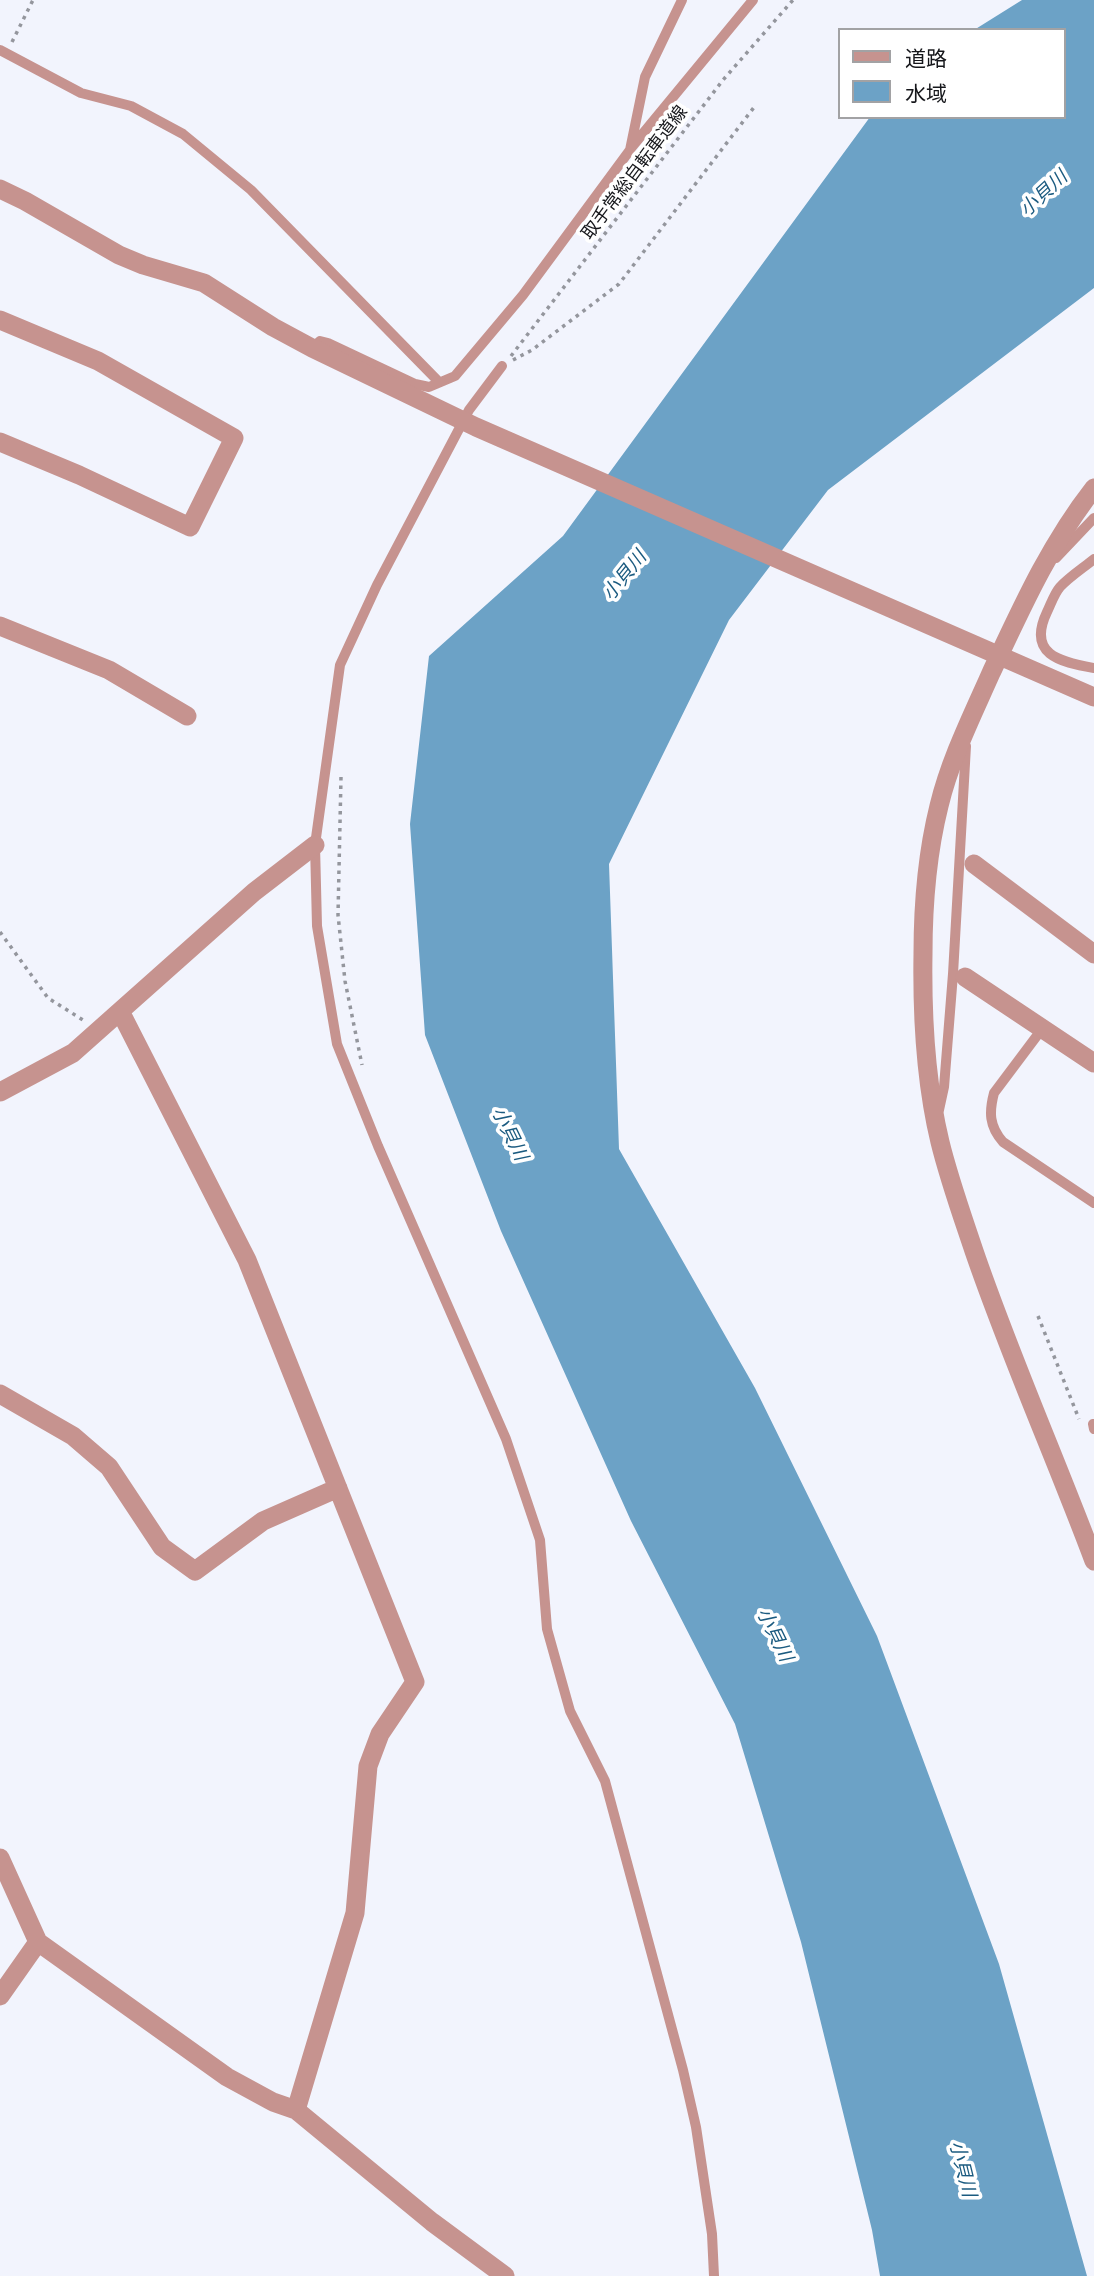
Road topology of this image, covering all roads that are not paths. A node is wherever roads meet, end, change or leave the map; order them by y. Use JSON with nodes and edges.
{"nodes":[{"id":1,"x":682,"y":0,"type":"edge"},
{"id":2,"x":753,"y":0,"type":"edge"},
{"id":3,"x":3,"y":52,"type":"edge"},
{"id":4,"x":630,"y":150,"type":"junction"},
{"id":5,"x":0,"y":189,"type":"edge"},
{"id":6,"x":0,"y":320,"type":"edge"},
{"id":7,"x":312,"y":348,"type":"junction"},
{"id":8,"x":502,"y":366,"type":"road end"},
{"id":9,"x":439,"y":383,"type":"junction"},
{"id":10,"x":470,"y":424,"type":"junction"},
{"id":11,"x":0,"y":442,"type":"edge"},
{"id":12,"x":1094,"y":488,"type":"edge"},
{"id":13,"x":1094,"y":518,"type":"edge"},
{"id":14,"x":1094,"y":559,"type":"edge"},
{"id":15,"x":1036,"y":579,"type":"junction"},
{"id":16,"x":0,"y":626,"type":"edge"},
{"id":17,"x":992,"y":653,"type":"junction"},
{"id":18,"x":1094,"y":668,"type":"edge"},
{"id":19,"x":1094,"y":697,"type":"edge"},
{"id":20,"x":187,"y":716,"type":"dead end"},
{"id":21,"x":966,"y":728,"type":"junction"},
{"id":22,"x":315,"y":845,"type":"junction"},
{"id":23,"x":967,"y":862,"type":"junction"},
{"id":24,"x":1094,"y":954,"type":"edge"},
{"id":25,"x":959,"y":976,"type":"junction"},
{"id":26,"x":121,"y":1013,"type":"junction"},
{"id":27,"x":1042,"y":1028,"type":"junction"},
{"id":28,"x":1094,"y":1063,"type":"edge"},
{"id":29,"x":0,"y":1092,"type":"edge"},
{"id":30,"x":936,"y":1121,"type":"junction"},
{"id":31,"x":1094,"y":1203,"type":"edge"},
{"id":32,"x":0,"y":1394,"type":"edge"},
{"id":33,"x":338,"y":1488,"type":"junction"},
{"id":34,"x":1094,"y":1561,"type":"edge"},
{"id":35,"x":0,"y":1858,"type":"edge"},
{"id":36,"x":38,"y":1942,"type":"junction"},
{"id":37,"x":0,"y":1996,"type":"edge"},
{"id":38,"x":296,"y":2110,"type":"junction"},
{"id":39,"x":505,"y":2276,"type":"edge"},
{"id":40,"x":714,"y":2276,"type":"edge"}],
"edges":[{"from":1,"to":4,"type":"lane"},
{"from":2,"to":4,"type":"lane"},
{"from":3,"to":9,"type":"lane"},
{"from":4,"to":9,"type":"lane"},
{"from":5,"to":7,"type":"street"},
{"from":6,"to":11,"type":"street"},
{"from":7,"to":9,"type":"lane"},
{"from":7,"to":10,"type":"street"},
{"from":8,"to":10,"type":"lane"},
{"from":10,"to":17,"type":"street"},
{"from":10,"to":22,"type":"lane"},
{"from":12,"to":15,"type":"street"},
{"from":13,"to":15,"type":"lane"},
{"from":14,"to":18,"type":"lane"},
{"from":15,"to":17,"type":"street"},
{"from":16,"to":20,"type":"street"},
{"from":17,"to":19,"type":"street"},
{"from":17,"to":21,"type":"street"},
{"from":21,"to":23,"type":"lane"},
{"from":21,"to":30,"type":"street"},
{"from":22,"to":26,"type":"street"},
{"from":22,"to":40,"type":"lane"},
{"from":23,"to":24,"type":"street"},
{"from":23,"to":25,"type":"lane"},
{"from":25,"to":27,"type":"street"},
{"from":25,"to":30,"type":"lane"},
{"from":26,"to":29,"type":"street"},
{"from":26,"to":33,"type":"street"},
{"from":27,"to":28,"type":"street"},
{"from":27,"to":31,"type":"lane"},
{"from":30,"to":34,"type":"street"},
{"from":32,"to":33,"type":"street"},
{"from":33,"to":38,"type":"street"},
{"from":35,"to":36,"type":"street"},
{"from":36,"to":37,"type":"street"},
{"from":36,"to":38,"type":"street"},
{"from":38,"to":39,"type":"street"}]}
